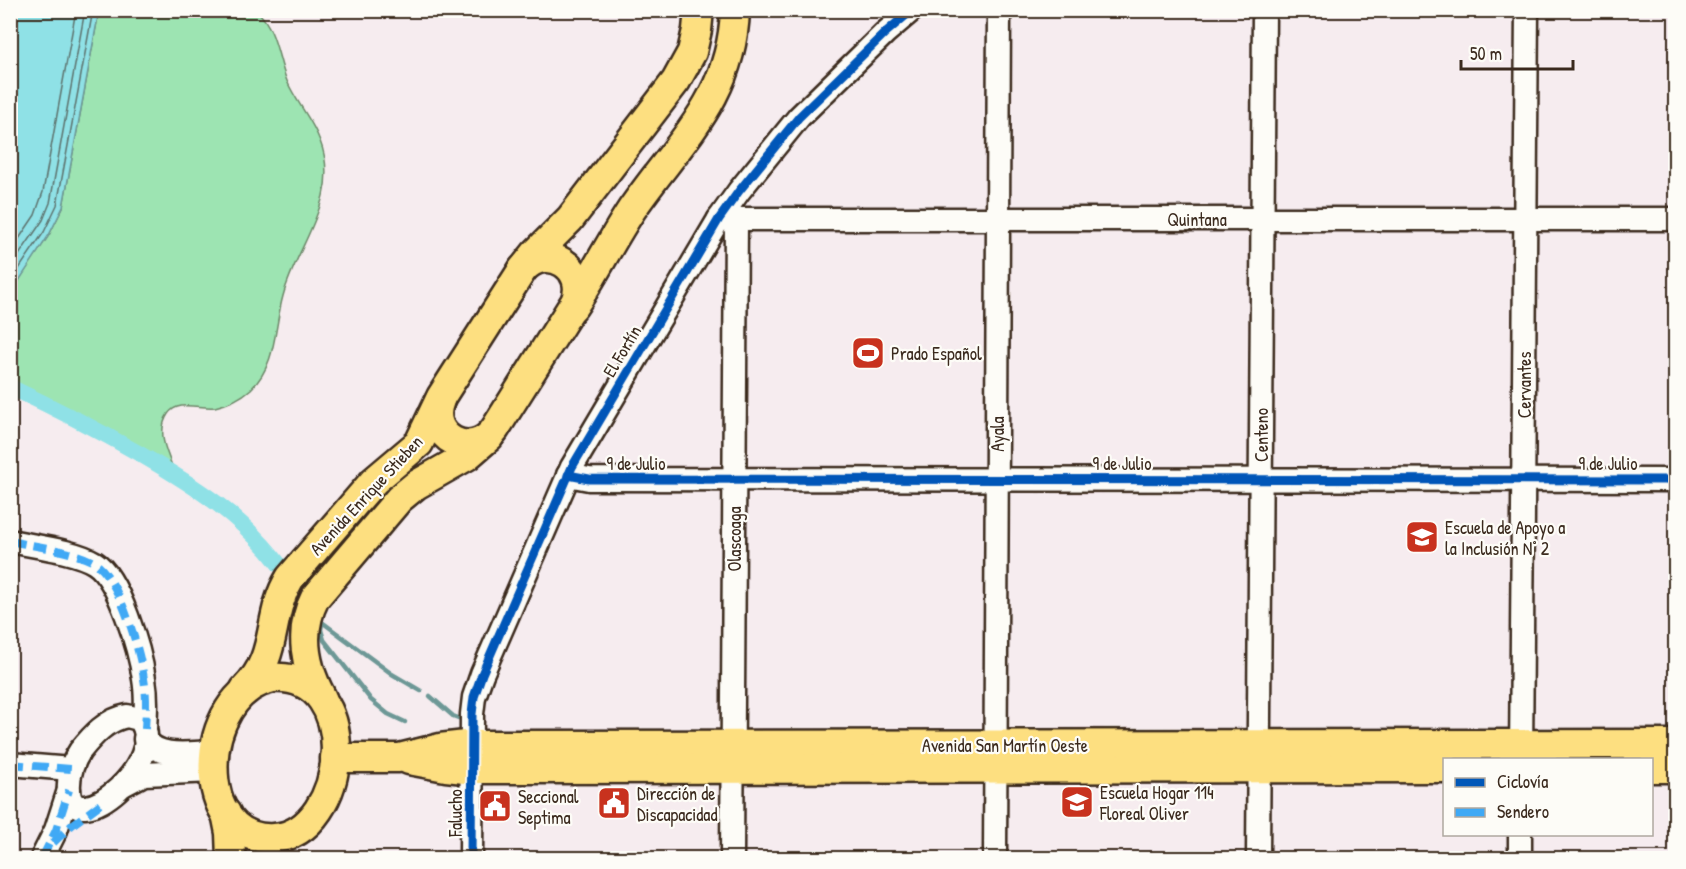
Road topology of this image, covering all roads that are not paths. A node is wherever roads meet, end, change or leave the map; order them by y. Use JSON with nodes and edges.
{"nodes":[{"id":1,"x":699,"y":10,"type":"edge"},
{"id":2,"x":735,"y":10,"type":"edge"},
{"id":3,"x":912,"y":10,"type":"edge"},
{"id":4,"x":999,"y":10,"type":"edge"},
{"id":5,"x":1264,"y":10,"type":"edge"},
{"id":6,"x":1527,"y":10,"type":"edge"},
{"id":7,"x":728,"y":219,"type":"junction"},
{"id":8,"x":998,"y":219,"type":"junction"},
{"id":9,"x":1263,"y":219,"type":"junction"},
{"id":10,"x":1525,"y":219,"type":"junction"},
{"id":11,"x":1676,"y":219,"type":"edge"},
{"id":12,"x":523,"y":269,"type":"junction"},
{"id":13,"x":573,"y":307,"type":"junction"},
{"id":14,"x":441,"y":397,"type":"junction"},
{"id":15,"x":489,"y":437,"type":"junction"},
{"id":16,"x":568,"y":476,"type":"junction"},
{"id":17,"x":735,"y":479,"type":"junction"},
{"id":18,"x":997,"y":480,"type":"junction"},
{"id":19,"x":1261,"y":480,"type":"junction"},
{"id":20,"x":1523,"y":480,"type":"junction"},
{"id":21,"x":1676,"y":480,"type":"edge"},
{"id":22,"x":10,"y":541,"type":"edge"},
{"id":23,"x":317,"y":546,"type":"junction"},
{"id":24,"x":340,"y":567,"type":"junction"},
{"id":25,"x":245,"y":689,"type":"junction"},
{"id":26,"x":323,"y":700,"type":"junction"},
{"id":27,"x":145,"y":734,"type":"junction"},
{"id":28,"x":1676,"y":744,"type":"edge"},
{"id":29,"x":1521,"y":752,"type":"edge"},
{"id":30,"x":1259,"y":756,"type":"junction"},
{"id":31,"x":471,"y":757,"type":"junction"},
{"id":32,"x":733,"y":757,"type":"junction"},
{"id":33,"x":995,"y":757,"type":"junction"},
{"id":34,"x":335,"y":758,"type":"junction"},
{"id":35,"x":214,"y":762,"type":"junction"},
{"id":36,"x":10,"y":764,"type":"edge"},
{"id":37,"x":1443,"y":768,"type":"edge"},
{"id":38,"x":1653,"y":768,"type":"edge"},
{"id":39,"x":1676,"y":768,"type":"edge"},
{"id":40,"x":70,"y":780,"type":"junction"},
{"id":41,"x":123,"y":785,"type":"junction"},
{"id":42,"x":103,"y":802,"type":"junction"},
{"id":43,"x":226,"y":813,"type":"junction"},
{"id":44,"x":307,"y":824,"type":"junction"},
{"id":45,"x":1520,"y":836,"type":"edge"},
{"id":46,"x":45,"y":853,"type":"edge"},
{"id":47,"x":231,"y":858,"type":"edge"},
{"id":48,"x":278,"y":858,"type":"edge"},
{"id":49,"x":471,"y":858,"type":"edge"},
{"id":50,"x":732,"y":858,"type":"edge"},
{"id":51,"x":995,"y":858,"type":"edge"},
{"id":52,"x":1258,"y":858,"type":"edge"},
{"id":53,"x":1520,"y":858,"type":"edge"}],
"edges":[{"from":1,"to":12,"type":"main road","name":"Avenida Enrique Stieben"},
{"from":2,"to":13,"type":"main road"},
{"from":3,"to":7,"type":"street","name":"El Fortín"},
{"from":4,"to":8,"type":"street","name":"Ayala"},
{"from":5,"to":9,"type":"street","name":"Centeno"},
{"from":6,"to":10,"type":"street","name":"Cervantes"},
{"from":7,"to":8,"type":"street","name":"Quintana"},
{"from":7,"to":16,"type":"street","name":"El Fortín"},
{"from":7,"to":17,"type":"street","name":"Olascoaga"},
{"from":8,"to":9,"type":"street","name":"Quintana"},
{"from":8,"to":18,"type":"street","name":"Ayala"},
{"from":9,"to":10,"type":"street","name":"Quintana"},
{"from":9,"to":19,"type":"street","name":"Centeno"},
{"from":10,"to":11,"type":"street","name":"Quintana"},
{"from":10,"to":20,"type":"street","name":"Cervantes"},
{"from":12,"to":13,"type":"main road"},
{"from":12,"to":14,"type":"main road","name":"Avenida Enrique Stieben"},
{"from":13,"to":15,"type":"main road"},
{"from":14,"to":15,"type":"main road","name":"Avenida Enrique Stieben"},
{"from":14,"to":23,"type":"main road","name":"Avenida Enrique Stieben"},
{"from":15,"to":24,"type":"main road"},
{"from":16,"to":17,"type":"street","name":"9 de Julio"},
{"from":16,"to":31,"type":"street","name":"El Fortín"},
{"from":17,"to":18,"type":"street","name":"9 de Julio"},
{"from":17,"to":32,"type":"street","name":"Olascoaga"},
{"from":18,"to":19,"type":"street","name":"9 de Julio"},
{"from":18,"to":33,"type":"street","name":"Ayala"},
{"from":19,"to":20,"type":"street","name":"9 de Julio"},
{"from":19,"to":30,"type":"street","name":"Centeno"},
{"from":20,"to":21,"type":"street","name":"9 de Julio"},
{"from":20,"to":29,"type":"street","name":"Cervantes"},
{"from":22,"to":27,"type":"street"},
{"from":23,"to":24,"type":"main road"},
{"from":23,"to":25,"type":"main road","name":"Avenida Enrique Stieben"},
{"from":24,"to":26,"type":"main road"},
{"from":25,"to":26,"type":"main road"},
{"from":25,"to":35,"type":"main road"},
{"from":26,"to":34,"type":"main road"},
{"from":27,"to":35,"type":"street"},
{"from":27,"to":40,"type":"street"},
{"from":27,"to":41,"type":"street"},
{"from":28,"to":29,"type":"main road","name":"Avenida San Martín Oeste"},
{"from":29,"to":30,"type":"main road","name":"Avenida San Martín Oeste"},
{"from":30,"to":33,"type":"main road","name":"Avenida San Martín Oeste"},
{"from":30,"to":37,"type":"main road","name":"Avenida San Martín Oeste"},
{"from":30,"to":52,"type":"street","name":"Centeno"},
{"from":31,"to":32,"type":"main road","name":"Avenida San Martín Oeste"},
{"from":31,"to":34,"type":"main road","name":"Avenida San Martín Oeste"},
{"from":31,"to":49,"type":"street","name":"Falucho"},
{"from":32,"to":33,"type":"main road","name":"Avenida San Martín Oeste"},
{"from":32,"to":50,"type":"street","name":"Olascoaga"},
{"from":33,"to":51,"type":"street","name":"Ayala"},
{"from":34,"to":44,"type":"main road"},
{"from":35,"to":41,"type":"street"},
{"from":35,"to":43,"type":"main road"},
{"from":36,"to":40,"type":"street"},
{"from":38,"to":39,"type":"main road"},
{"from":40,"to":42,"type":"street"},
{"from":40,"to":46,"type":"street"},
{"from":41,"to":42,"type":"street"},
{"from":42,"to":46,"type":"street"},
{"from":43,"to":44,"type":"main road"},
{"from":43,"to":47,"type":"main road"},
{"from":44,"to":48,"type":"main road"},
{"from":45,"to":53,"type":"street"}]}
